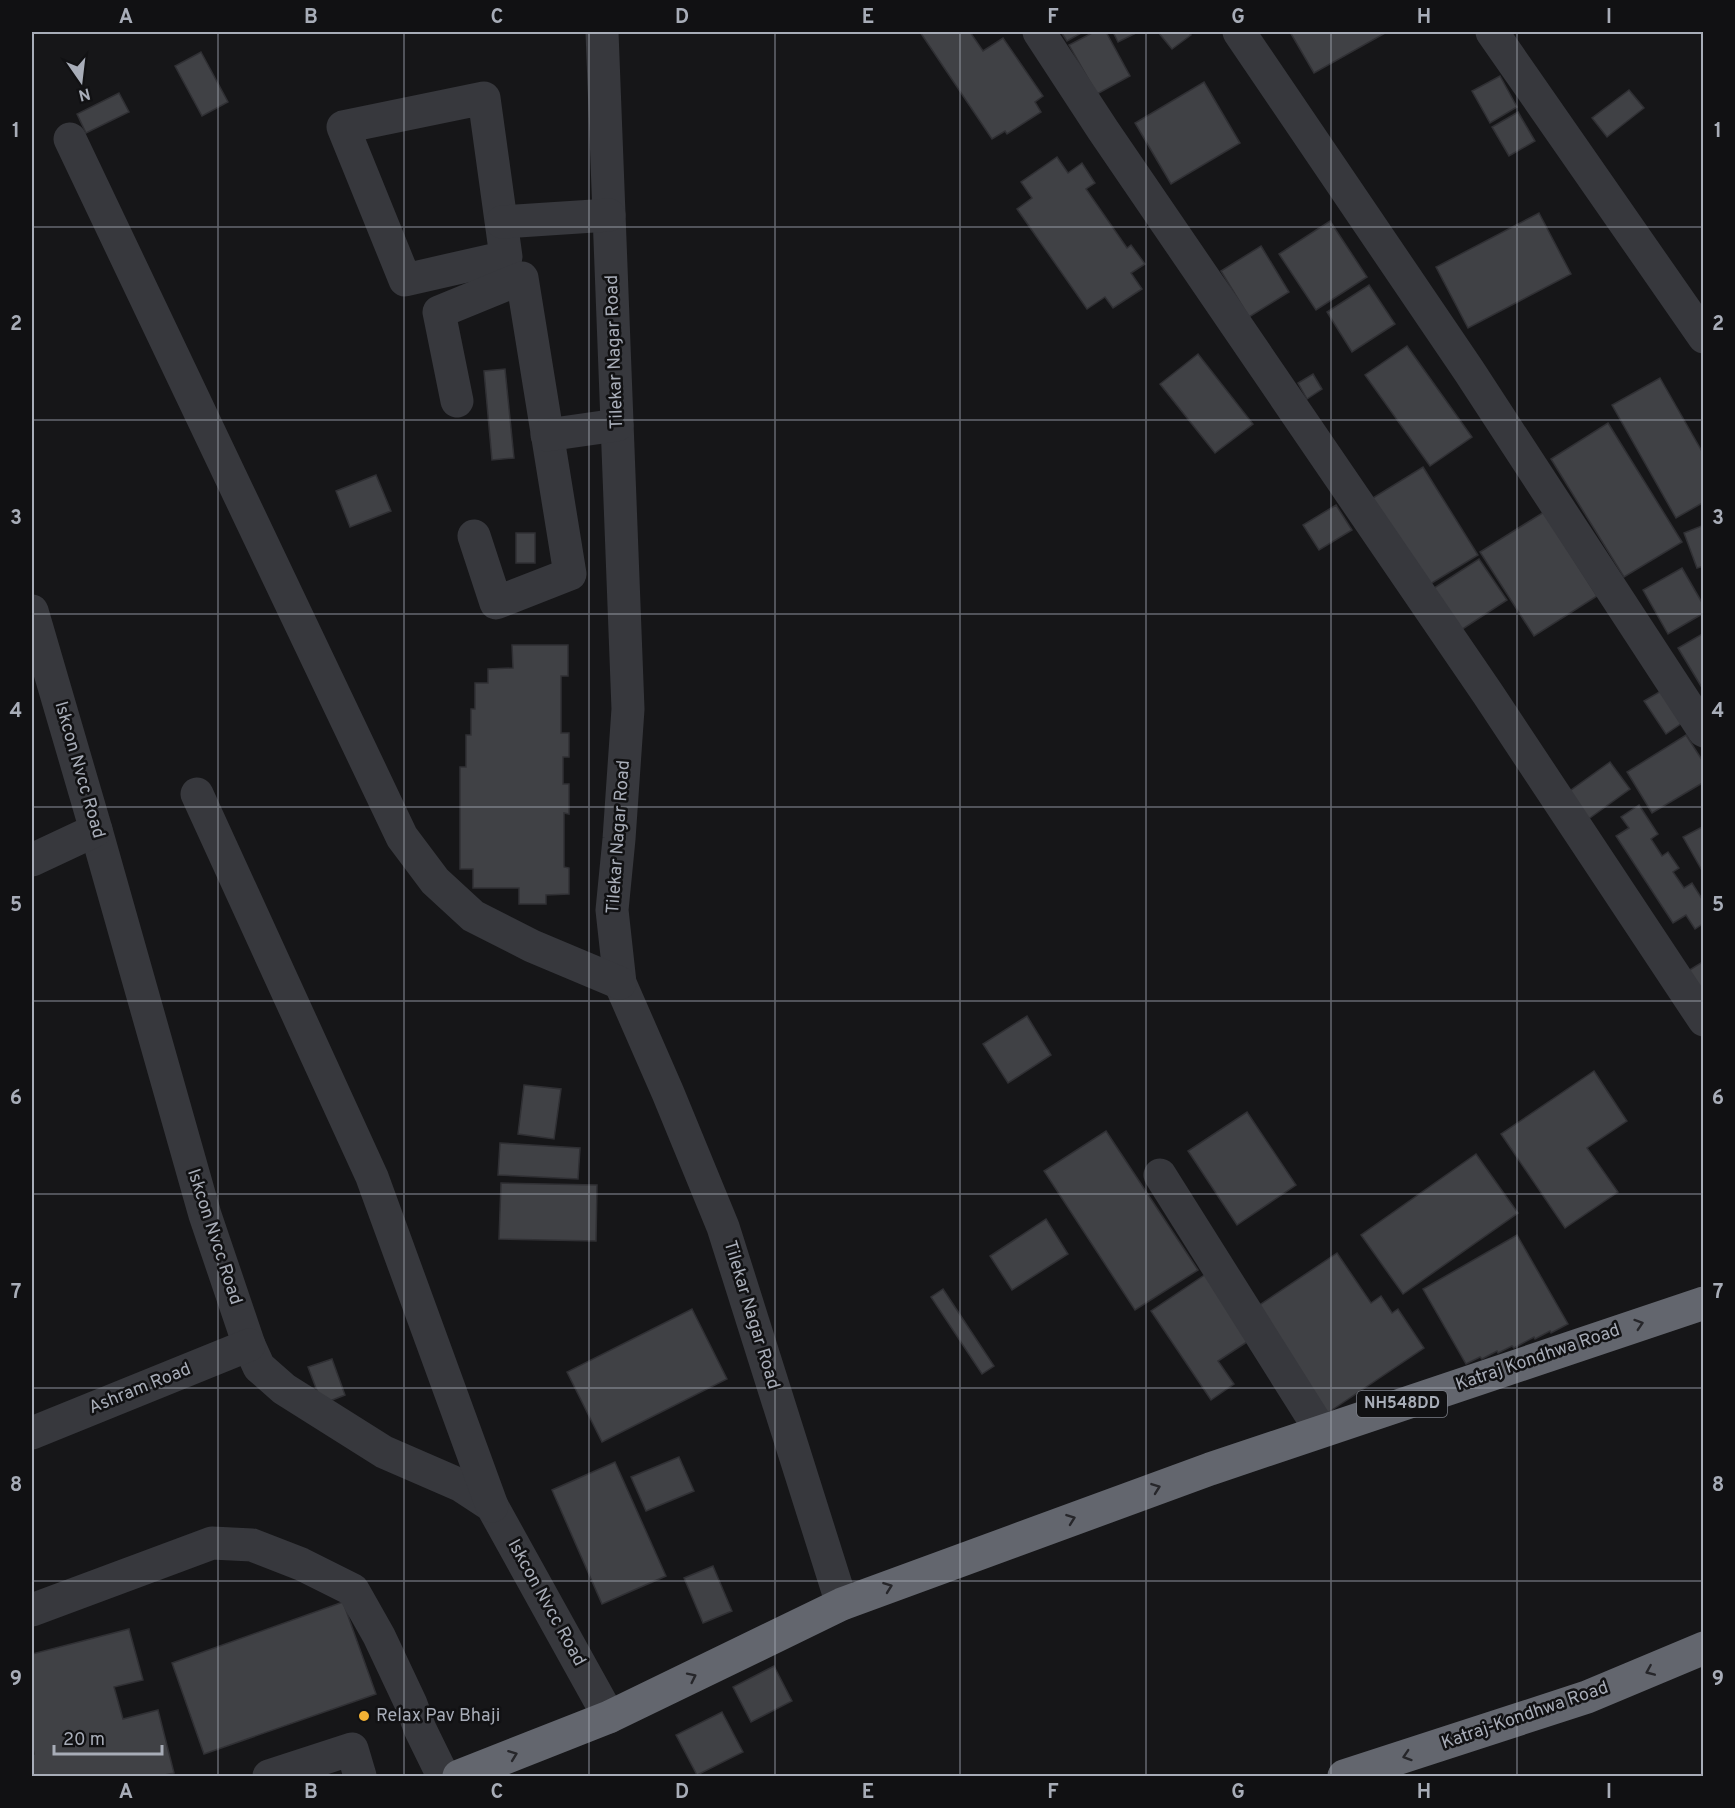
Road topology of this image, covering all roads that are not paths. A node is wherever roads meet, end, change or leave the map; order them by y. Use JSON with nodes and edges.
{"nodes":[{"id":1,"x":602,"y":32,"type":"edge"},
{"id":2,"x":1039,"y":32,"type":"edge"},
{"id":3,"x":1239,"y":32,"type":"edge"},
{"id":4,"x":1492,"y":32,"type":"edge"},
{"id":5,"x":70,"y":139,"type":"dead end"},
{"id":6,"x":609,"y":215,"type":"junction"},
{"id":7,"x":502,"y":222,"type":"junction"},
{"id":8,"x":1704,"y":337,"type":"edge"},
{"id":9,"x":457,"y":401,"type":"dead end"},
{"id":10,"x":618,"y":425,"type":"junction"},
{"id":11,"x":547,"y":435,"type":"junction"},
{"id":12,"x":474,"y":536,"type":"dead end"},
{"id":13,"x":32,"y":611,"type":"edge"},
{"id":14,"x":1704,"y":731,"type":"edge"},
{"id":15,"x":197,"y":794,"type":"dead end"},
{"id":16,"x":96,"y":830,"type":"junction"},
{"id":17,"x":32,"y":860,"type":"edge"},
{"id":18,"x":620,"y":983,"type":"junction"},
{"id":19,"x":1704,"y":1020,"type":"edge"},
{"id":20,"x":1160,"y":1175,"type":"dead end"},
{"id":21,"x":1704,"y":1303,"type":"edge"},
{"id":22,"x":249,"y":1345,"type":"junction"},
{"id":23,"x":1321,"y":1431,"type":"junction"},
{"id":24,"x":32,"y":1433,"type":"edge"},
{"id":25,"x":492,"y":1506,"type":"junction"},
{"id":26,"x":842,"y":1604,"type":"junction"},
{"id":27,"x":32,"y":1610,"type":"edge"},
{"id":28,"x":1704,"y":1648,"type":"edge"},
{"id":29,"x":609,"y":1717,"type":"junction"},
{"id":30,"x":269,"y":1776,"type":"edge"},
{"id":31,"x":360,"y":1776,"type":"edge"},
{"id":32,"x":443,"y":1776,"type":"edge"},
{"id":33,"x":459,"y":1776,"type":"edge"},
{"id":34,"x":1344,"y":1776,"type":"edge"}],
"edges":[{"from":1,"to":6,"type":"street","name":"Tilekar Nagar Road"},
{"from":2,"to":19,"type":"street"},
{"from":3,"to":14,"type":"street"},
{"from":4,"to":8,"type":"street"},
{"from":5,"to":18,"type":"street"},
{"from":6,"to":7,"type":"street"},
{"from":6,"to":10,"type":"street","name":"Tilekar Nagar Road"},
{"from":7,"to":7,"type":"street"},
{"from":9,"to":11,"type":"street"},
{"from":10,"to":11,"type":"street"},
{"from":10,"to":18,"type":"street","name":"Tilekar Nagar Road"},
{"from":11,"to":12,"type":"street"},
{"from":13,"to":16,"type":"street","name":"Iskcon Nvcc Road"},
{"from":15,"to":25,"type":"street"},
{"from":16,"to":17,"type":"street"},
{"from":16,"to":22,"type":"street","name":"Iskcon Nvcc Road"},
{"from":18,"to":26,"type":"street","name":"Tilekar Nagar Road"},
{"from":20,"to":23,"type":"street"},
{"from":23,"to":21,"type":"highway","name":"Katraj Kondhwa Road","number":"NH548DD","one_way":true},
{"from":22,"to":24,"type":"street","name":"Ashram Road"},
{"from":22,"to":25,"type":"street","name":"Iskcon Nvcc Road"},
{"from":26,"to":23,"type":"highway","name":"Katraj Kondhwa Road","number":"NH548DD","one_way":true},
{"from":25,"to":29,"type":"street","name":"Iskcon Nvcc Road"},
{"from":29,"to":26,"type":"highway","name":"Katraj Kondhwa Road","one_way":true},
{"from":27,"to":32,"type":"street"},
{"from":28,"to":34,"type":"highway","name":"Katraj-Kondhwa Road","one_way":true},
{"from":33,"to":29,"type":"highway","name":"Katraj Kondhwa Road","one_way":true},
{"from":30,"to":31,"type":"street"}]}
